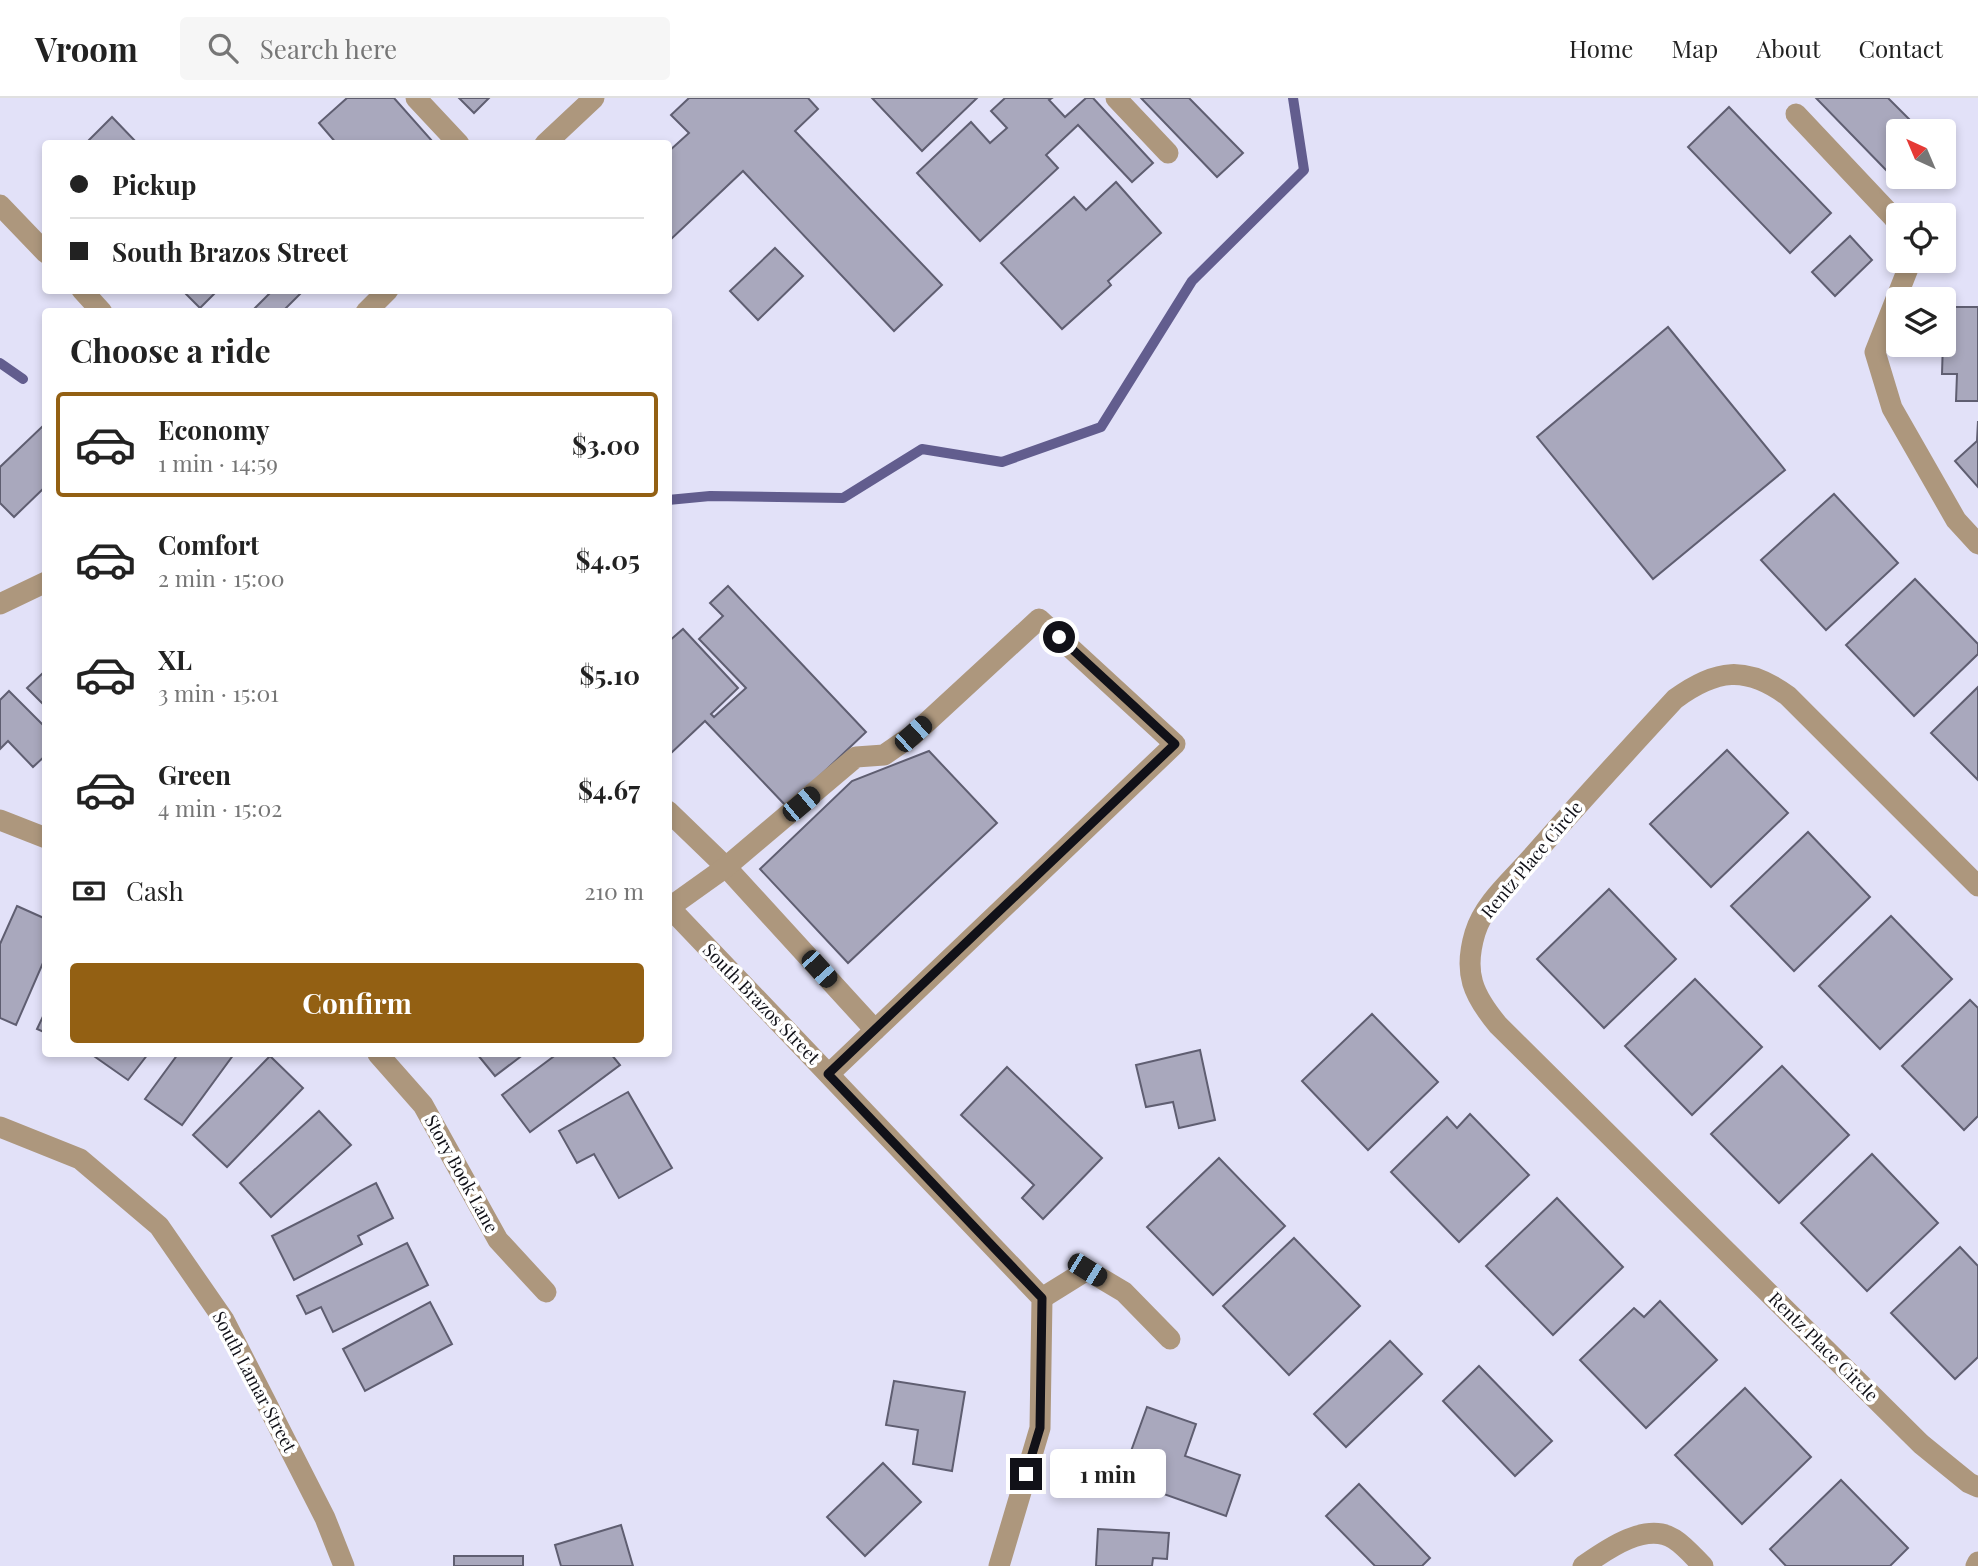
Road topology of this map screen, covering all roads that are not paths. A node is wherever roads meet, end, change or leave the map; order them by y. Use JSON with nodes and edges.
{"nodes":[{"id":1,"x":416,"y":98,"type":"edge"},
{"id":2,"x":594,"y":98,"type":"edge"},
{"id":3,"x":1116,"y":98,"type":"edge"},
{"id":4,"x":1796,"y":114,"type":"dead end"},
{"id":5,"x":455,"y":140,"type":"edge"},
{"id":6,"x":549,"y":140,"type":"edge"},
{"id":7,"x":1168,"y":153,"type":"dead end"},
{"id":8,"x":0,"y":205,"type":"edge"},
{"id":9,"x":1886,"y":210,"type":"edge"},
{"id":10,"x":42,"y":249,"type":"edge"},
{"id":11,"x":1906,"y":273,"type":"edge"},
{"id":12,"x":86,"y":294,"type":"edge"},
{"id":13,"x":384,"y":294,"type":"edge"},
{"id":14,"x":98,"y":308,"type":"edge"},
{"id":15,"x":370,"y":308,"type":"edge"},
{"id":16,"x":1978,"y":544,"type":"edge"},
{"id":17,"x":42,"y":584,"type":"edge"},
{"id":18,"x":0,"y":604,"type":"edge"},
{"id":19,"x":672,"y":815,"type":"edge"},
{"id":20,"x":0,"y":820,"type":"edge"},
{"id":21,"x":42,"y":836,"type":"edge"},
{"id":22,"x":726,"y":867,"type":"junction"},
{"id":23,"x":1978,"y":886,"type":"edge"},
{"id":24,"x":672,"y":905,"type":"edge"},
{"id":25,"x":672,"y":910,"type":"edge"},
{"id":26,"x":875,"y":1030,"type":"junction"},
{"id":27,"x":381,"y":1057,"type":"edge"},
{"id":28,"x":828,"y":1074,"type":"junction"},
{"id":29,"x":0,"y":1127,"type":"edge"},
{"id":30,"x":546,"y":1292,"type":"dead end"},
{"id":31,"x":1042,"y":1298,"type":"junction"},
{"id":32,"x":1170,"y":1339,"type":"dead end"},
{"id":33,"x":1978,"y":1487,"type":"edge"},
{"id":34,"x":344,"y":1566,"type":"edge"},
{"id":35,"x":999,"y":1566,"type":"edge"},
{"id":36,"x":1583,"y":1566,"type":"edge"},
{"id":37,"x":1703,"y":1566,"type":"edge"}],
"edges":[{"from":1,"to":5,"type":"street"},
{"from":2,"to":6,"type":"street"},
{"from":3,"to":7,"type":"street"},
{"from":4,"to":9,"type":"street"},
{"from":8,"to":10,"type":"street"},
{"from":11,"to":16,"type":"street"},
{"from":12,"to":14,"type":"street"},
{"from":13,"to":15,"type":"street"},
{"from":17,"to":18,"type":"street"},
{"from":19,"to":22,"type":"street"},
{"from":20,"to":21,"type":"street"},
{"from":22,"to":24,"type":"street"},
{"from":22,"to":26,"type":"street"},
{"from":22,"to":26,"type":"street"},
{"from":23,"to":33,"type":"street","name":"Rentz Place Circle"},
{"from":25,"to":28,"type":"street","name":"South Brazos Street"},
{"from":26,"to":28,"type":"street"},
{"from":27,"to":30,"type":"street","name":"Story Book Lane"},
{"from":28,"to":31,"type":"street","name":"South Brazos Street"},
{"from":29,"to":34,"type":"street","name":"South Lamar Street"},
{"from":31,"to":32,"type":"street"},
{"from":31,"to":35,"type":"street"},
{"from":36,"to":37,"type":"street"}]}
